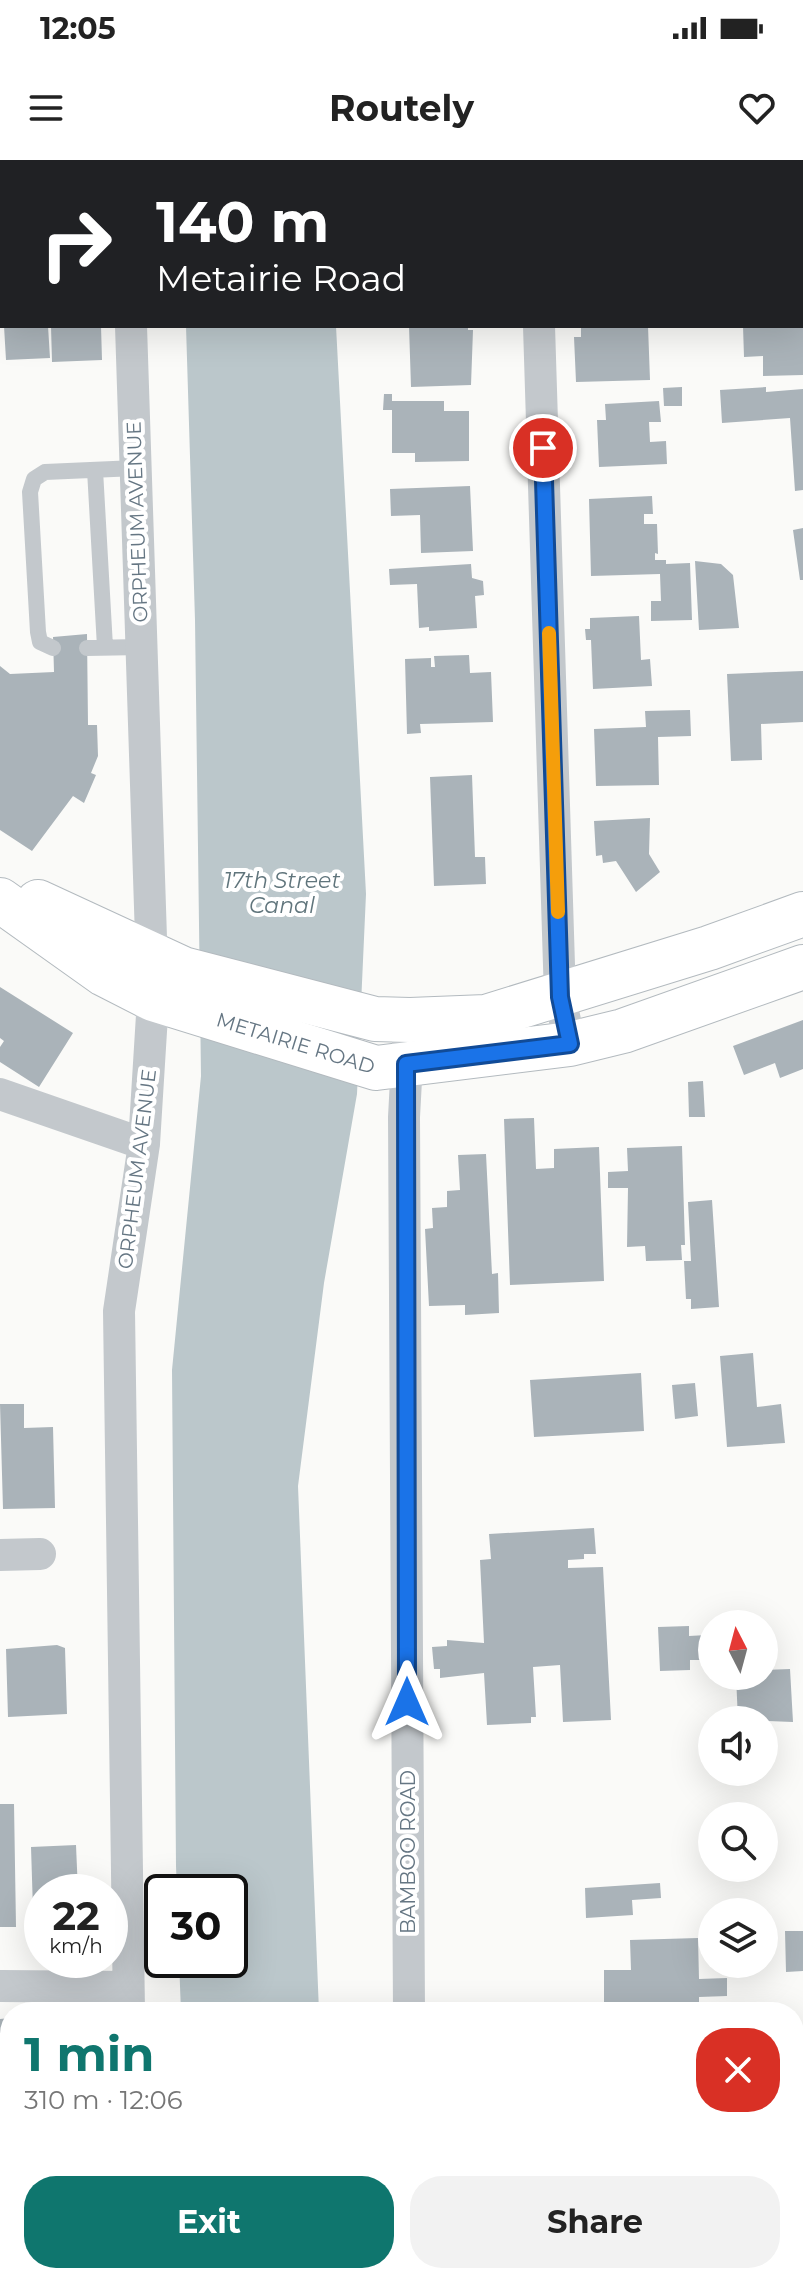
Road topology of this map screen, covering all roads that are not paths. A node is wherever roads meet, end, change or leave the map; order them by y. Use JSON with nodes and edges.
{"nodes":[{"id":1,"x":131,"y":328,"type":"edge"},
{"id":2,"x":539,"y":328,"type":"edge"},
{"id":3,"x":136,"y":468,"type":"junction"},
{"id":4,"x":95,"y":470,"type":"junction"},
{"id":5,"x":141,"y":647,"type":"junction"},
{"id":6,"x":53,"y":648,"type":"dead end"},
{"id":7,"x":0,"y":884,"type":"edge"},
{"id":8,"x":0,"y":900,"type":"edge"},
{"id":9,"x":803,"y":914,"type":"edge"},
{"id":10,"x":803,"y":967,"type":"edge"},
{"id":11,"x":167,"y":983,"type":"junction"},
{"id":12,"x":560,"y":997,"type":"junction"},
{"id":13,"x":393,"y":1019,"type":"junction"},
{"id":14,"x":570,"y":1044,"type":"junction"},
{"id":15,"x":391,"y":1066,"type":"junction"},
{"id":16,"x":0,"y":1094,"type":"edge"},
{"id":17,"x":144,"y":1144,"type":"junction"},
{"id":18,"x":40,"y":1554,"type":"dead end"},
{"id":19,"x":0,"y":1555,"type":"edge"},
{"id":20,"x":0,"y":1986,"type":"edge"},
{"id":21,"x":129,"y":2000,"type":"edge"},
{"id":22,"x":409,"y":2002,"type":"edge"}],
"edges":[{"from":1,"to":3,"type":"street","name":"ORPHEUM AVENUE"},
{"from":2,"to":12,"type":"street"},
{"from":3,"to":4,"type":"lane"},
{"from":3,"to":5,"type":"street","name":"ORPHEUM AVENUE"},
{"from":4,"to":5,"type":"lane"},
{"from":4,"to":6,"type":"lane"},
{"from":5,"to":11,"type":"street","name":"ORPHEUM AVENUE"},
{"from":7,"to":11,"type":"main road","name":"METAIRIE ROAD"},
{"from":8,"to":11,"type":"main road","name":"METAIRIE ROAD"},
{"from":9,"to":12,"type":"main road","name":"METAIRIE ROAD"},
{"from":10,"to":14,"type":"main road","name":"METAIRIE ROAD"},
{"from":11,"to":13,"type":"main road","name":"METAIRIE ROAD"},
{"from":11,"to":15,"type":"main road","name":"METAIRIE ROAD"},
{"from":11,"to":17,"type":"street","name":"ORPHEUM AVENUE"},
{"from":12,"to":13,"type":"main road","name":"METAIRIE ROAD"},
{"from":12,"to":14,"type":"street"},
{"from":13,"to":15,"type":"street","name":"BAMBOO ROAD"},
{"from":14,"to":15,"type":"main road","name":"METAIRIE ROAD"},
{"from":15,"to":22,"type":"street","name":"BAMBOO ROAD"},
{"from":16,"to":17,"type":"street"},
{"from":17,"to":21,"type":"street","name":"ORPHEUM AVENUE"},
{"from":18,"to":19,"type":"street"},
{"from":20,"to":21,"type":"street"}]}
